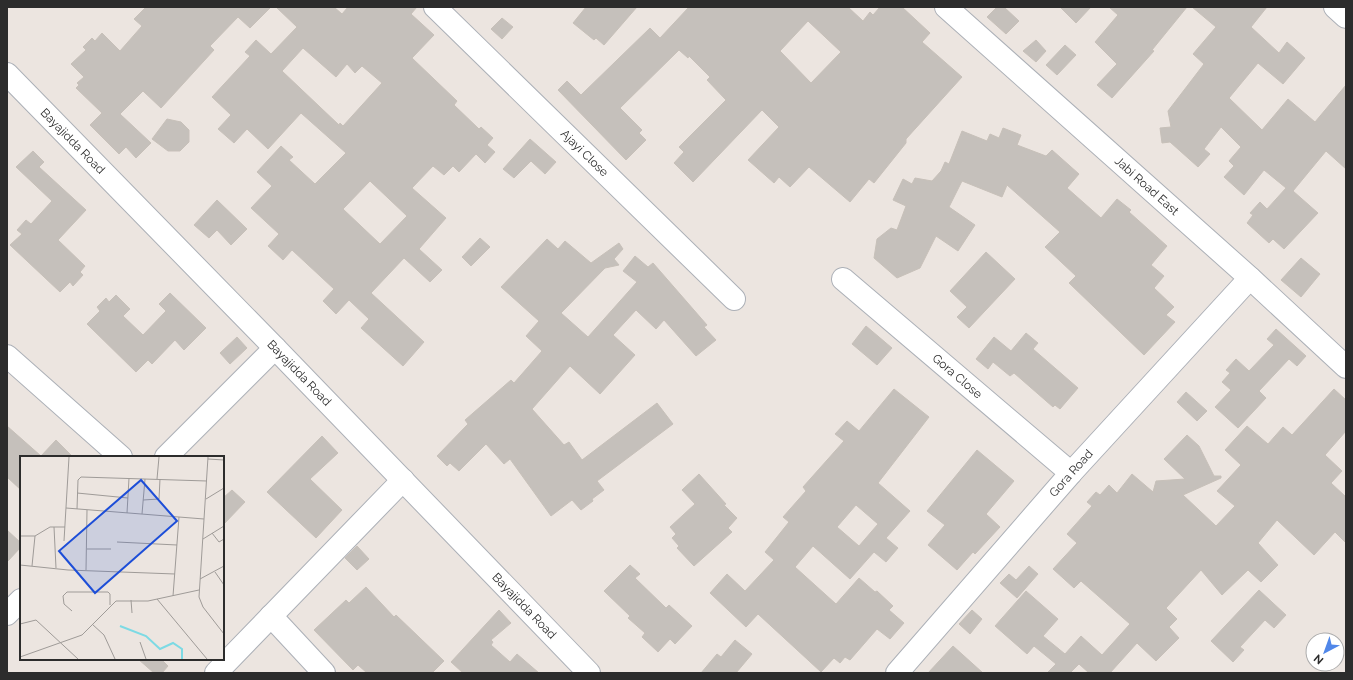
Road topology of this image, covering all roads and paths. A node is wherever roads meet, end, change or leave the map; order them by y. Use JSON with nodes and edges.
{"nodes":[{"id":1,"x":435,"y":7,"type":"edge"},
{"id":2,"x":946,"y":7,"type":"edge"},
{"id":3,"x":1335,"y":7,"type":"edge"},
{"id":4,"x":1346,"y":17,"type":"edge"},
{"id":5,"x":7,"y":74,"type":"edge"},
{"id":6,"x":1250,"y":278,"type":"junction"},
{"id":7,"x":843,"y":279,"type":"dead end"},
{"id":8,"x":734,"y":299,"type":"dead end"},
{"id":9,"x":275,"y":348,"type":"junction"},
{"id":10,"x":7,"y":356,"type":"edge"},
{"id":11,"x":1346,"y":367,"type":"edge"},
{"id":12,"x":119,"y":456,"type":"edge"},
{"id":13,"x":167,"y":456,"type":"edge"},
{"id":14,"x":1071,"y":473,"type":"junction"},
{"id":15,"x":403,"y":480,"type":"junction"},
{"id":16,"x":20,"y":601,"type":"edge"},
{"id":17,"x":7,"y":614,"type":"edge"},
{"id":18,"x":271,"y":616,"type":"junction"},
{"id":19,"x":216,"y":673,"type":"edge"},
{"id":20,"x":324,"y":673,"type":"edge"},
{"id":21,"x":589,"y":673,"type":"edge"},
{"id":22,"x":897,"y":673,"type":"edge"}],
"edges":[{"from":1,"to":8,"type":"street","name":"Ajayi Close"},
{"from":2,"to":6,"type":"street","name":"Jabi Road East"},
{"from":3,"to":4,"type":"street"},
{"from":5,"to":9,"type":"street","name":"Bayajidda Road"},
{"from":6,"to":11,"type":"street","name":"Jabi Road East"},
{"from":6,"to":14,"type":"street","name":"Gora Road"},
{"from":7,"to":14,"type":"street","name":"Gora Close"},
{"from":9,"to":13,"type":"street"},
{"from":9,"to":15,"type":"street","name":"Bayajidda Road"},
{"from":10,"to":12,"type":"street"},
{"from":14,"to":22,"type":"street","name":"Gora Road"},
{"from":15,"to":18,"type":"street"},
{"from":15,"to":21,"type":"street","name":"Bayajidda Road"},
{"from":16,"to":17,"type":"street"},
{"from":18,"to":19,"type":"street"},
{"from":18,"to":20,"type":"street"}]}
